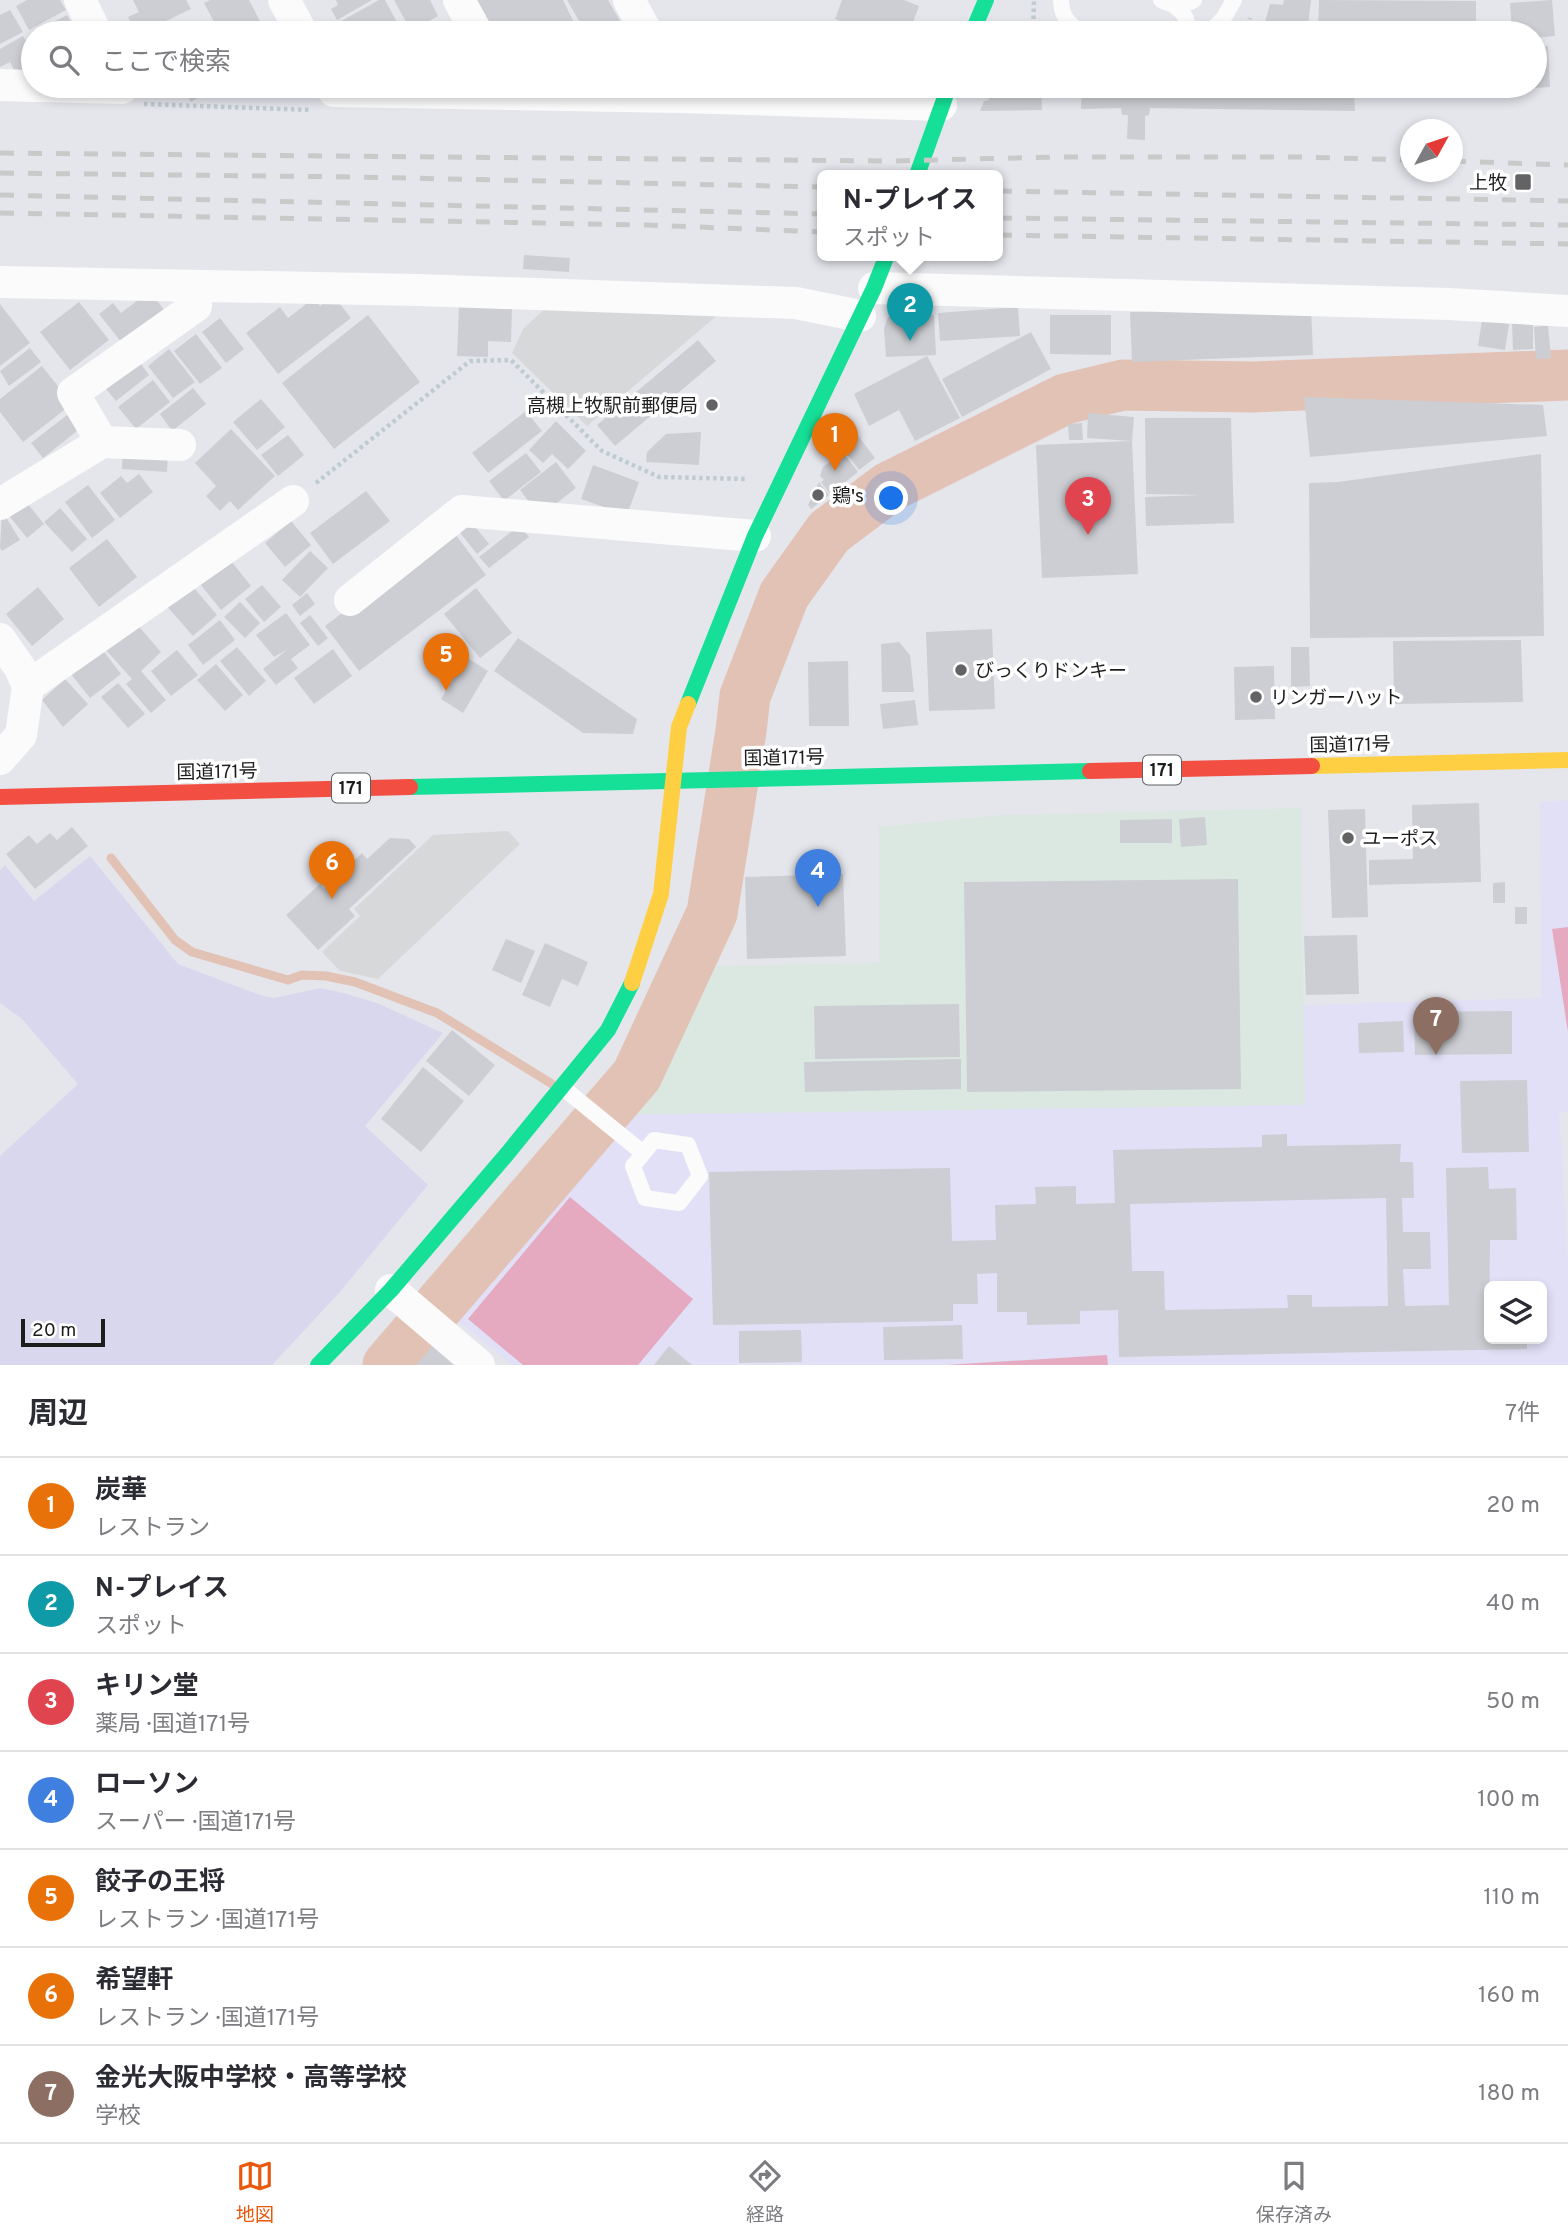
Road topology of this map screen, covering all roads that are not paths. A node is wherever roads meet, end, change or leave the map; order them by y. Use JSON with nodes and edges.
{"nodes":[{"id":1,"x":80,"y":0,"type":"edge"},
{"id":2,"x":284,"y":0,"type":"edge"},
{"id":3,"x":459,"y":0,"type":"edge"},
{"id":4,"x":629,"y":0,"type":"edge"},
{"id":5,"x":986,"y":0,"type":"edge"},
{"id":6,"x":1061,"y":0,"type":"edge"},
{"id":7,"x":1194,"y":0,"type":"edge"},
{"id":8,"x":1234,"y":0,"type":"edge"},
{"id":9,"x":1167,"y":2,"type":"edge"},
{"id":10,"x":90,"y":21,"type":"edge"},
{"id":11,"x":295,"y":21,"type":"edge"},
{"id":12,"x":470,"y":21,"type":"edge"},
{"id":13,"x":640,"y":21,"type":"edge"},
{"id":14,"x":977,"y":21,"type":"edge"},
{"id":15,"x":1068,"y":21,"type":"edge"},
{"id":16,"x":1188,"y":21,"type":"edge"},
{"id":17,"x":1221,"y":21,"type":"edge"},
{"id":18,"x":0,"y":85,"type":"edge"},
{"id":19,"x":21,"y":86,"type":"edge"},
{"id":20,"x":944,"y":98,"type":"edge"},
{"id":21,"x":919,"y":170,"type":"edge"},
{"id":22,"x":884,"y":261,"type":"edge"},
{"id":23,"x":0,"y":282,"type":"edge"},
{"id":24,"x":197,"y":286,"type":"junction"},
{"id":25,"x":867,"y":302,"type":"junction"},
{"id":26,"x":1568,"y":311,"type":"edge"},
{"id":27,"x":102,"y":442,"type":"junction"},
{"id":28,"x":180,"y":445,"type":"dead end"},
{"id":29,"x":293,"y":501,"type":"road end"},
{"id":30,"x":0,"y":504,"type":"edge"},
{"id":31,"x":755,"y":536,"type":"junction"},
{"id":32,"x":350,"y":600,"type":"dead end"},
{"id":33,"x":0,"y":639,"type":"edge"},
{"id":34,"x":27,"y":696,"type":"junction"},
{"id":35,"x":0,"y":759,"type":"edge"},
{"id":36,"x":1568,"y":760,"type":"edge"},
{"id":37,"x":673,"y":780,"type":"junction"},
{"id":38,"x":0,"y":797,"type":"edge"},
{"id":39,"x":562,"y":1087,"type":"junction"},
{"id":40,"x":643,"y":1153,"type":"junction"},
{"id":41,"x":398,"y":1298,"type":"junction"},
{"id":42,"x":318,"y":1365,"type":"edge"},
{"id":43,"x":479,"y":1365,"type":"edge"}],
"edges":[{"from":1,"to":10,"type":"street"},
{"from":2,"to":11,"type":"street"},
{"from":3,"to":12,"type":"street"},
{"from":4,"to":13,"type":"street"},
{"from":5,"to":14,"type":"main road"},
{"from":6,"to":15,"type":"lane"},
{"from":7,"to":9,"type":"lane"},
{"from":8,"to":17,"type":"lane"},
{"from":9,"to":16,"type":"lane"},
{"from":18,"to":19,"type":"street"},
{"from":20,"to":21,"type":"main road"},
{"from":22,"to":25,"type":"main road"},
{"from":23,"to":24,"type":"street"},
{"from":24,"to":25,"type":"street"},
{"from":24,"to":27,"type":"street"},
{"from":25,"to":26,"type":"street"},
{"from":25,"to":31,"type":"main road"},
{"from":27,"to":28,"type":"street"},
{"from":27,"to":30,"type":"street"},
{"from":29,"to":34,"type":"street"},
{"from":31,"to":32,"type":"street"},
{"from":31,"to":37,"type":"main road"},
{"from":33,"to":34,"type":"street"},
{"from":34,"to":35,"type":"street"},
{"from":36,"to":37,"type":"main road","name":"国道171号","number":"171"},
{"from":37,"to":38,"type":"main road","name":"国道171号","number":"171"},
{"from":37,"to":39,"type":"main road"},
{"from":39,"to":40,"type":"lane"},
{"from":39,"to":41,"type":"main road"},
{"from":40,"to":40,"type":"lane"},
{"from":41,"to":42,"type":"main road"},
{"from":41,"to":43,"type":"street"}]}
